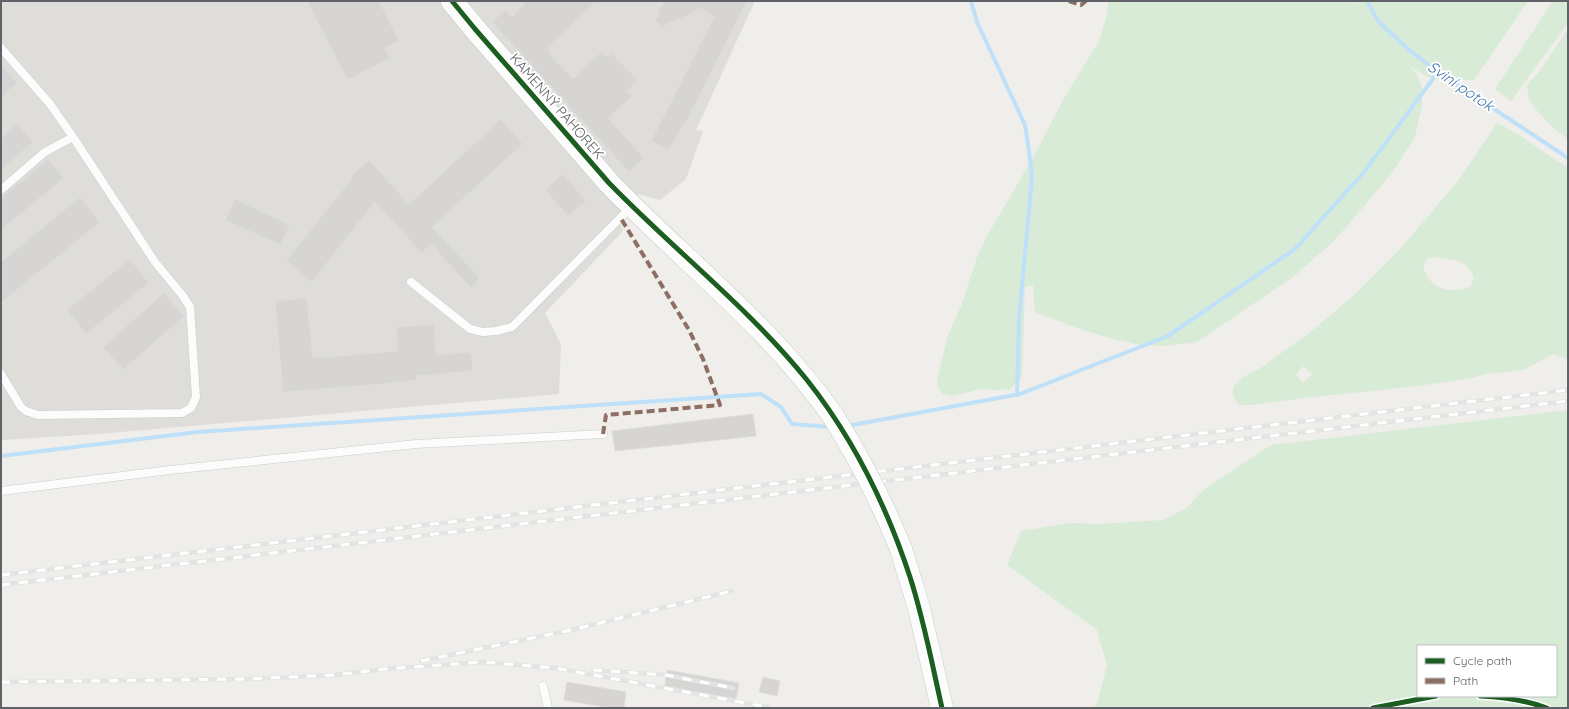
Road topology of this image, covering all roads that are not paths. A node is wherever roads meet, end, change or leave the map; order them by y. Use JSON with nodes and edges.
{"nodes":[{"id":1,"x":452,"y":1,"type":"edge"},
{"id":2,"x":1,"y":48,"type":"edge"},
{"id":3,"x":73,"y":137,"type":"junction"},
{"id":4,"x":1,"y":190,"type":"edge"},
{"id":5,"x":632,"y":206,"type":"junction"},
{"id":6,"x":411,"y":282,"type":"dead end"},
{"id":7,"x":1,"y":374,"type":"edge"},
{"id":8,"x":603,"y":434,"type":"dead end"},
{"id":9,"x":1,"y":491,"type":"edge"},
{"id":10,"x":543,"y":686,"type":"dead end"},
{"id":11,"x":548,"y":708,"type":"edge"},
{"id":12,"x":942,"y":708,"type":"edge"}],
"edges":[{"from":1,"to":5,"type":"street","name":"KAMENNÝ PAHOREK"},
{"from":2,"to":3,"type":"lane"},
{"from":3,"to":4,"type":"lane"},
{"from":3,"to":7,"type":"lane"},
{"from":5,"to":6,"type":"lane"},
{"from":5,"to":12,"type":"street","name":"KAMENNÝ PAHOREK","bridge":true},
{"from":8,"to":9,"type":"lane"},
{"from":10,"to":11,"type":"lane"}]}
